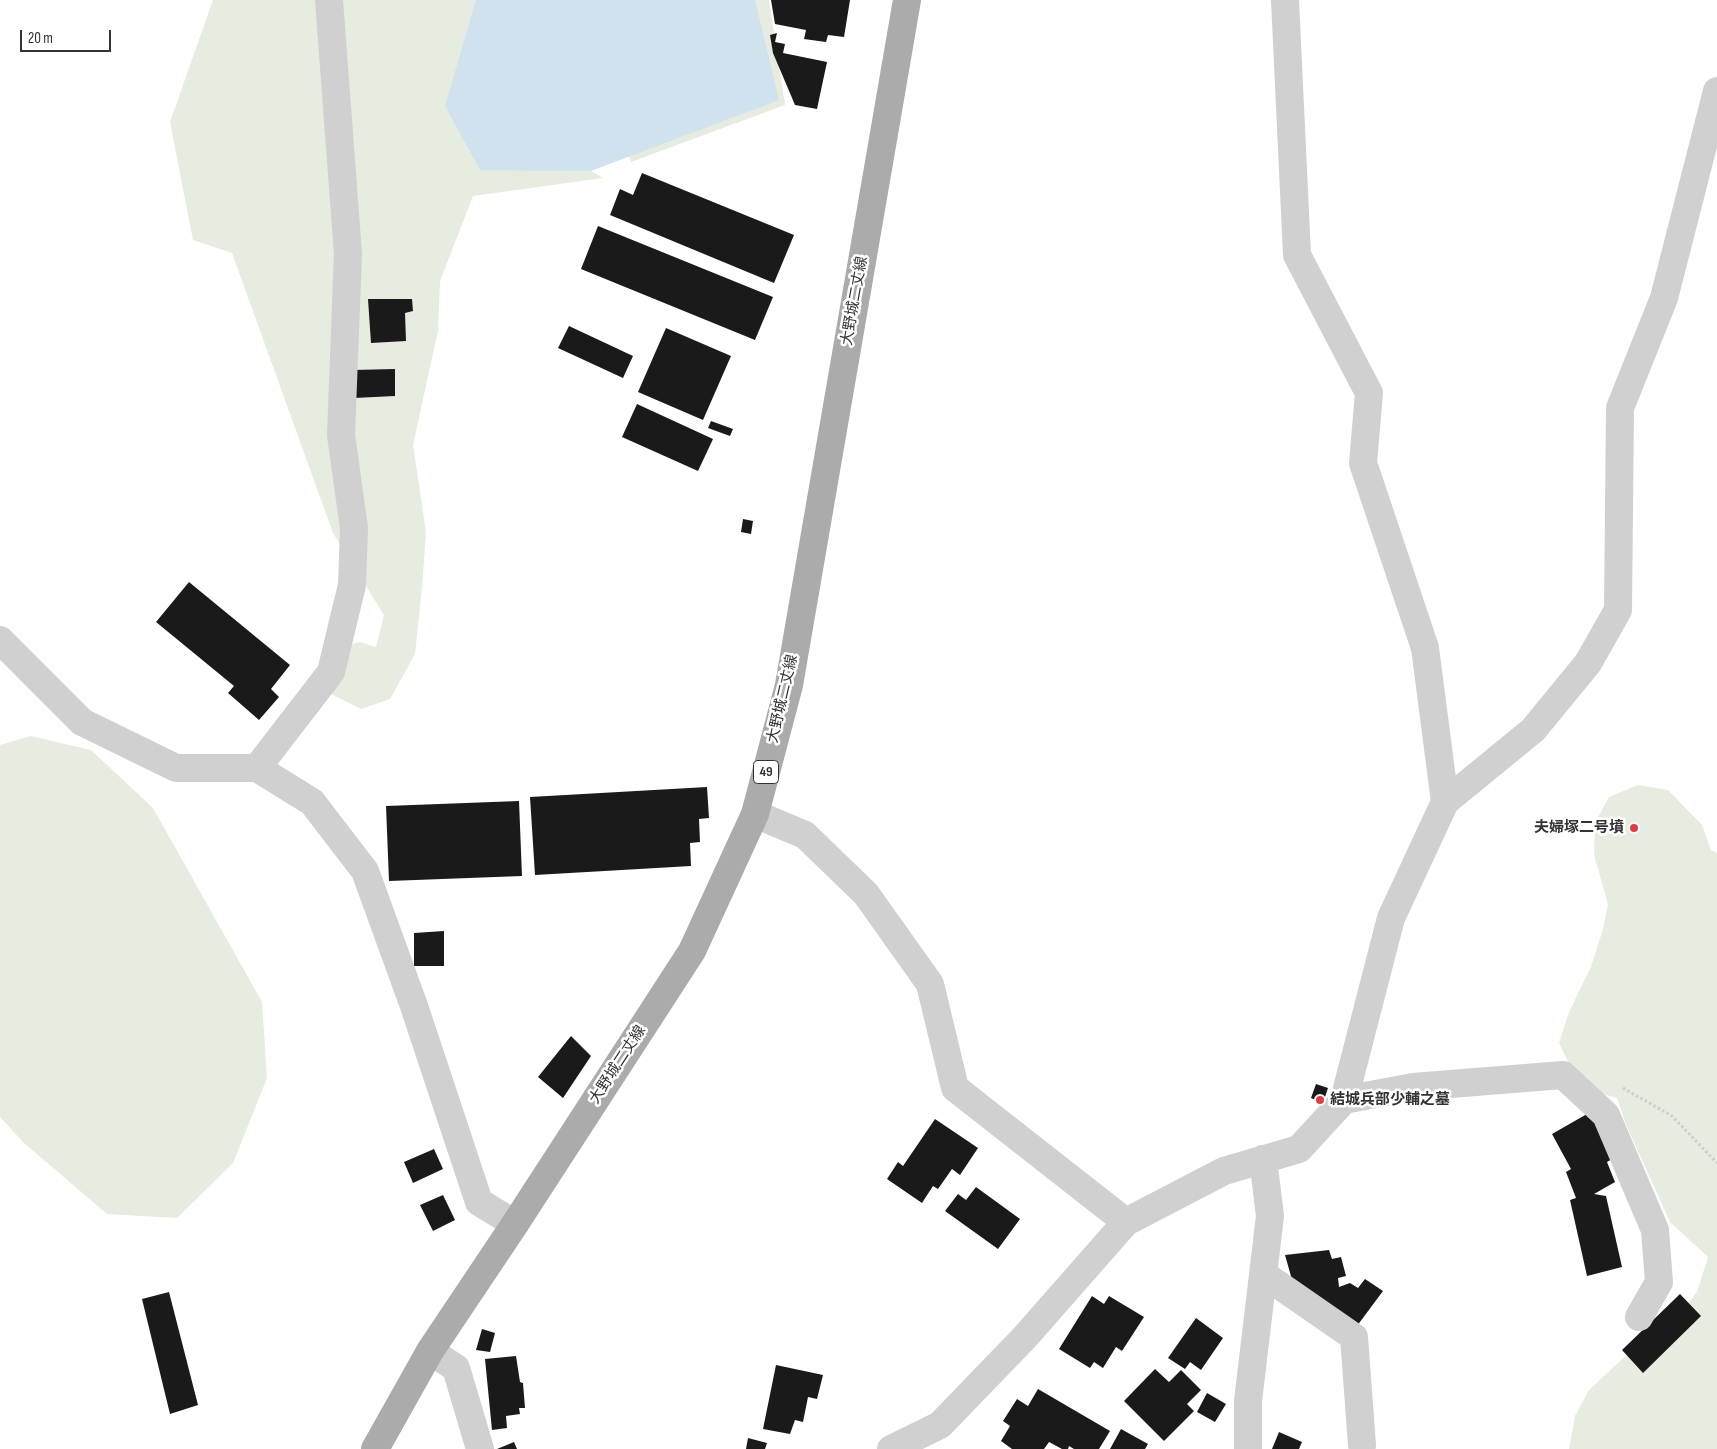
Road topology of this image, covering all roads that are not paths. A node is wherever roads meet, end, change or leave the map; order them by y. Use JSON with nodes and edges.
{"nodes":[{"id":1,"x":329,"y":0,"type":"edge"},
{"id":2,"x":907,"y":0,"type":"edge"},
{"id":3,"x":1285,"y":0,"type":"edge"},
{"id":4,"x":1717,"y":91,"type":"edge"},
{"id":5,"x":0,"y":640,"type":"edge"},
{"id":6,"x":257,"y":768,"type":"junction"},
{"id":7,"x":1445,"y":802,"type":"junction"},
{"id":8,"x":755,"y":814,"type":"junction"},
{"id":9,"x":1344,"y":1100,"type":"junction"},
{"id":10,"x":1264,"y":1159,"type":"junction"},
{"id":11,"x":1126,"y":1222,"type":"junction"},
{"id":12,"x":515,"y":1224,"type":"junction"},
{"id":13,"x":1263,"y":1274,"type":"junction"},
{"id":14,"x":1639,"y":1317,"type":"dead end"},
{"id":15,"x":430,"y":1351,"type":"junction"},
{"id":16,"x":1362,"y":1445,"type":"dead end"},
{"id":17,"x":375,"y":1449,"type":"edge"},
{"id":18,"x":480,"y":1449,"type":"edge"},
{"id":19,"x":891,"y":1449,"type":"edge"},
{"id":20,"x":1248,"y":1449,"type":"edge"}],
"edges":[{"from":1,"to":6,"type":"street"},
{"from":2,"to":8,"type":"main road","name":"大野城二丈線","number":"49"},
{"from":3,"to":7,"type":"street"},
{"from":4,"to":7,"type":"street"},
{"from":5,"to":6,"type":"street"},
{"from":6,"to":12,"type":"street"},
{"from":7,"to":9,"type":"street"},
{"from":8,"to":11,"type":"street"},
{"from":8,"to":12,"type":"main road","name":"大野城二丈線","number":"49"},
{"from":9,"to":10,"type":"street"},
{"from":9,"to":14,"type":"street"},
{"from":10,"to":11,"type":"street"},
{"from":10,"to":13,"type":"street"},
{"from":11,"to":19,"type":"street"},
{"from":12,"to":15,"type":"main road","name":"大野城二丈線","number":"49"},
{"from":13,"to":16,"type":"street"},
{"from":13,"to":20,"type":"street"},
{"from":15,"to":17,"type":"main road","name":"大野城二丈線","number":"49"},
{"from":15,"to":18,"type":"street"}]}
